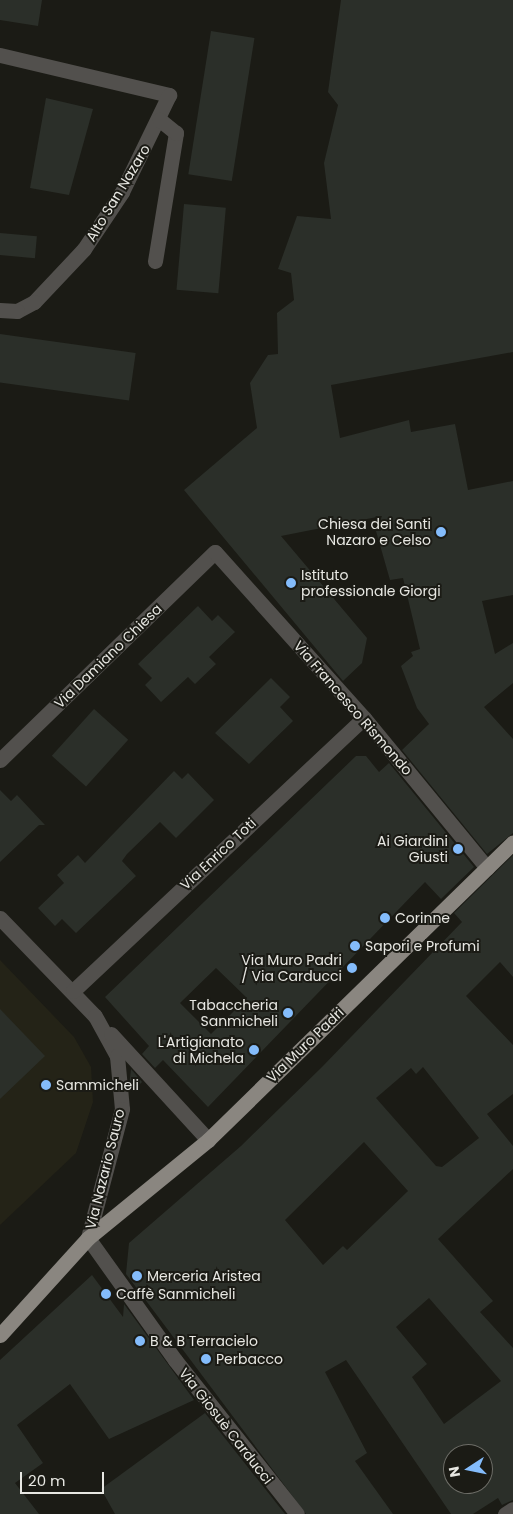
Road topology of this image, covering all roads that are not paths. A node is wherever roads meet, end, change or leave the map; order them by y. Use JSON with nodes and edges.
{"nodes":[{"id":1,"x":0,"y":55,"type":"edge"},
{"id":2,"x":160,"y":120,"type":"junction"},
{"id":3,"x":155,"y":261,"type":"dead end"},
{"id":4,"x":0,"y":310,"type":"edge"},
{"id":5,"x":215,"y":552,"type":"joint"},
{"id":6,"x":364,"y":718,"type":"junction"},
{"id":7,"x":0,"y":760,"type":"edge"},
{"id":8,"x":513,"y":842,"type":"edge"},
{"id":9,"x":487,"y":868,"type":"junction"},
{"id":10,"x":0,"y":918,"type":"edge"},
{"id":11,"x":73,"y":991,"type":"junction"},
{"id":12,"x":95,"y":1016,"type":"junction"},
{"id":13,"x":208,"y":1140,"type":"junction"},
{"id":14,"x":88,"y":1238,"type":"junction"},
{"id":15,"x":0,"y":1335,"type":"edge"},
{"id":16,"x":513,"y":1508,"type":"edge"},
{"id":17,"x":297,"y":1514,"type":"edge"},
{"id":18,"x":505,"y":1514,"type":"edge"}],
"edges":[{"from":1,"to":2,"type":"street","name":"Alto San Nazaro"},
{"from":2,"to":3,"type":"street","name":"Alto San Nazaro"},
{"from":2,"to":4,"type":"street","name":"Alto San Nazaro"},
{"from":5,"to":6,"type":"street","name":"Via Francesco Rismondo"},
{"from":5,"to":7,"type":"street","name":"Via Damiano Chiesa"},
{"from":6,"to":9,"type":"street","name":"Via Francesco Rismondo"},
{"from":6,"to":11,"type":"street","name":"Via Enrico Toti"},
{"from":8,"to":9,"type":"main road","name":"Via Muro Padri"},
{"from":9,"to":13,"type":"main road","name":"Via Muro Padri"},
{"from":10,"to":11,"type":"street","name":"Via Nazario Sauro"},
{"from":11,"to":12,"type":"street","name":"Via Nazario Sauro"},
{"from":12,"to":13,"type":"street","name":"Via Nazario Sauro"},
{"from":12,"to":14,"type":"street","name":"Via Nazario Sauro"},
{"from":13,"to":14,"type":"main road","name":"Via Muro Padri"},
{"from":14,"to":15,"type":"main road","name":"Via Muro Padri"},
{"from":14,"to":17,"type":"street","name":"Via Giosuè Carducci"},
{"from":16,"to":18,"type":"street"}]}
